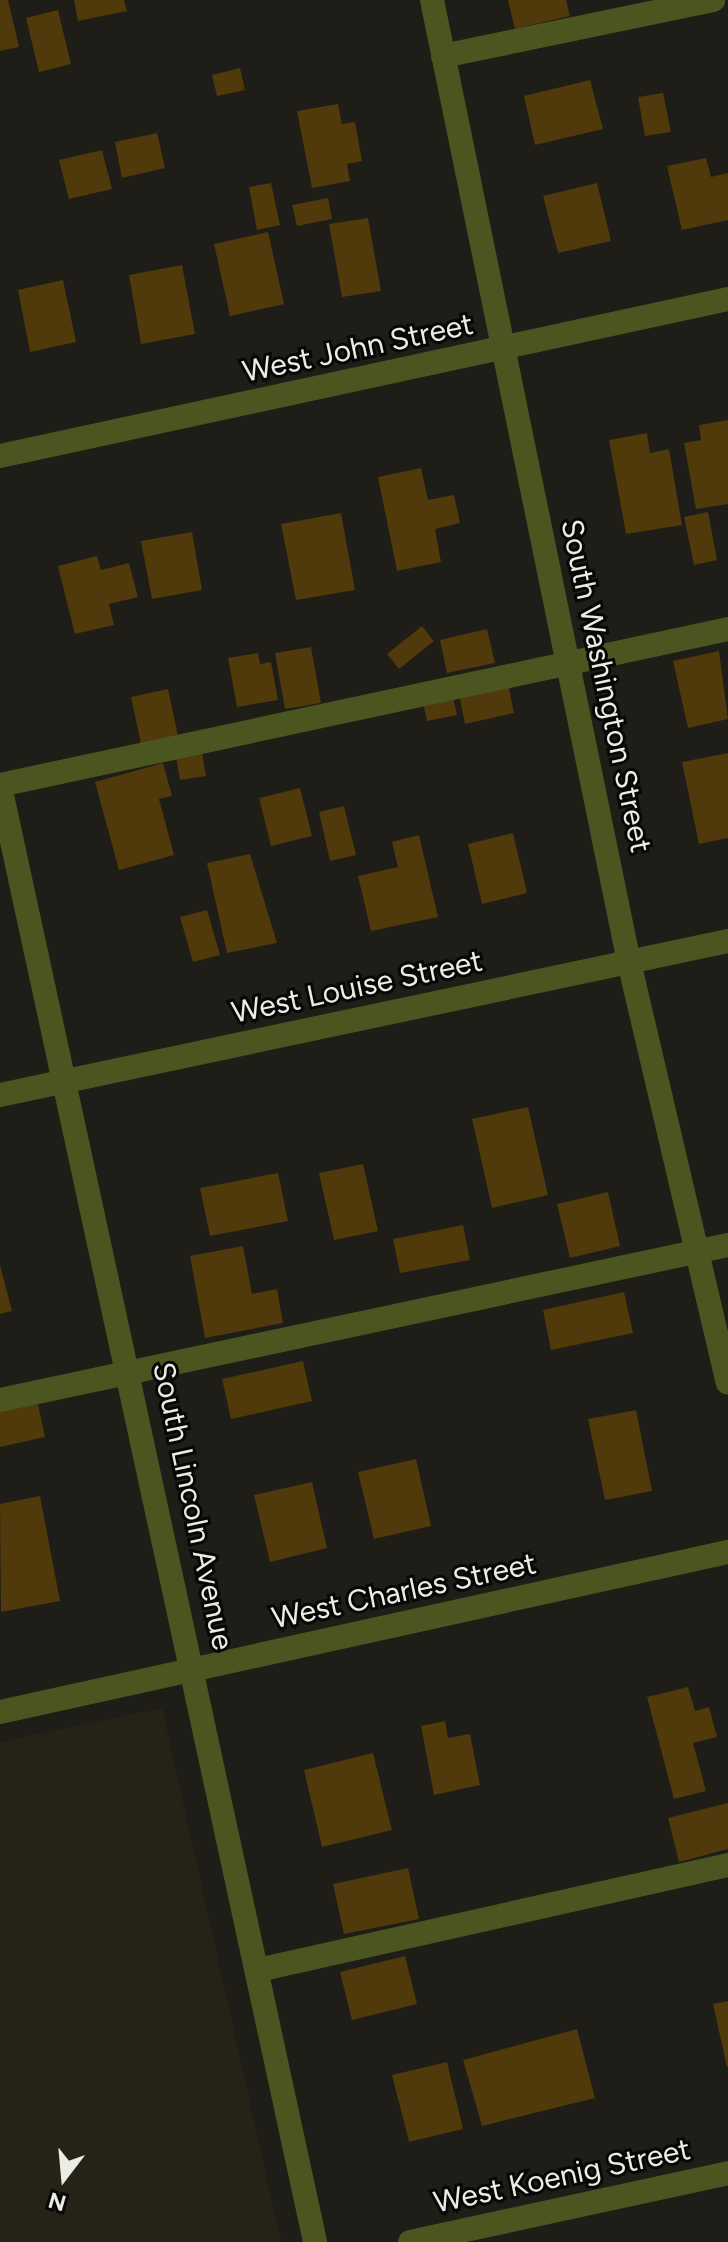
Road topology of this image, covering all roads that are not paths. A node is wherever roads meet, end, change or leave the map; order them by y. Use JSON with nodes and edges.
{"nodes":[{"id":1,"x":432,"y":0,"type":"edge"},
{"id":2,"x":713,"y":0,"type":"edge"},
{"id":3,"x":443,"y":56,"type":"junction"},
{"id":4,"x":728,"y":299,"type":"edge"},
{"id":5,"x":504,"y":350,"type":"junction"},
{"id":6,"x":0,"y":456,"type":"edge"},
{"id":7,"x":728,"y":629,"type":"edge"},
{"id":8,"x":568,"y":663,"type":"junction"},
{"id":9,"x":0,"y":785,"type":"edge"},
{"id":10,"x":728,"y":941,"type":"edge"},
{"id":11,"x":629,"y":962,"type":"junction"},
{"id":12,"x":67,"y":1081,"type":"junction"},
{"id":13,"x":0,"y":1095,"type":"edge"},
{"id":14,"x":728,"y":1245,"type":"edge"},
{"id":15,"x":697,"y":1252,"type":"junction"},
{"id":16,"x":130,"y":1371,"type":"junction"},
{"id":17,"x":728,"y":1383,"type":"edge"},
{"id":18,"x":0,"y":1400,"type":"edge"},
{"id":19,"x":728,"y":1552,"type":"edge"},
{"id":20,"x":196,"y":1669,"type":"junction"},
{"id":21,"x":0,"y":1712,"type":"edge"},
{"id":22,"x":728,"y":1865,"type":"edge"},
{"id":23,"x":258,"y":1970,"type":"junction"},
{"id":24,"x":728,"y":2173,"type":"edge"},
{"id":25,"x":315,"y":2242,"type":"edge"},
{"id":26,"x":410,"y":2242,"type":"edge"}],
"edges":[{"from":1,"to":3,"type":"street","name":"South Washington Street"},
{"from":2,"to":3,"type":"street"},
{"from":3,"to":5,"type":"street","name":"South Washington Street"},
{"from":4,"to":5,"type":"street","name":"West John Street"},
{"from":5,"to":6,"type":"street","name":"West John Street"},
{"from":5,"to":8,"type":"street","name":"South Washington Street"},
{"from":7,"to":8,"type":"street"},
{"from":8,"to":9,"type":"street"},
{"from":8,"to":11,"type":"street","name":"South Washington Street"},
{"from":9,"to":12,"type":"street","name":"South Lincoln Avenue"},
{"from":10,"to":11,"type":"street","name":"West Louise Street"},
{"from":11,"to":12,"type":"street","name":"West Louise Street"},
{"from":11,"to":15,"type":"street","name":"South Washington Street"},
{"from":12,"to":13,"type":"street","name":"West Louise Street"},
{"from":12,"to":16,"type":"street","name":"South Lincoln Avenue"},
{"from":14,"to":15,"type":"street"},
{"from":15,"to":16,"type":"street"},
{"from":15,"to":17,"type":"street","name":"South Washington Street"},
{"from":16,"to":18,"type":"street"},
{"from":16,"to":20,"type":"street","name":"South Lincoln Avenue"},
{"from":19,"to":20,"type":"street","name":"West Charles Street"},
{"from":20,"to":21,"type":"street","name":"West Charles Street"},
{"from":20,"to":23,"type":"street","name":"South Lincoln Avenue"},
{"from":22,"to":23,"type":"street"},
{"from":23,"to":25,"type":"street","name":"South Lincoln Avenue"},
{"from":24,"to":26,"type":"street","name":"West Koenig Street"}]}
